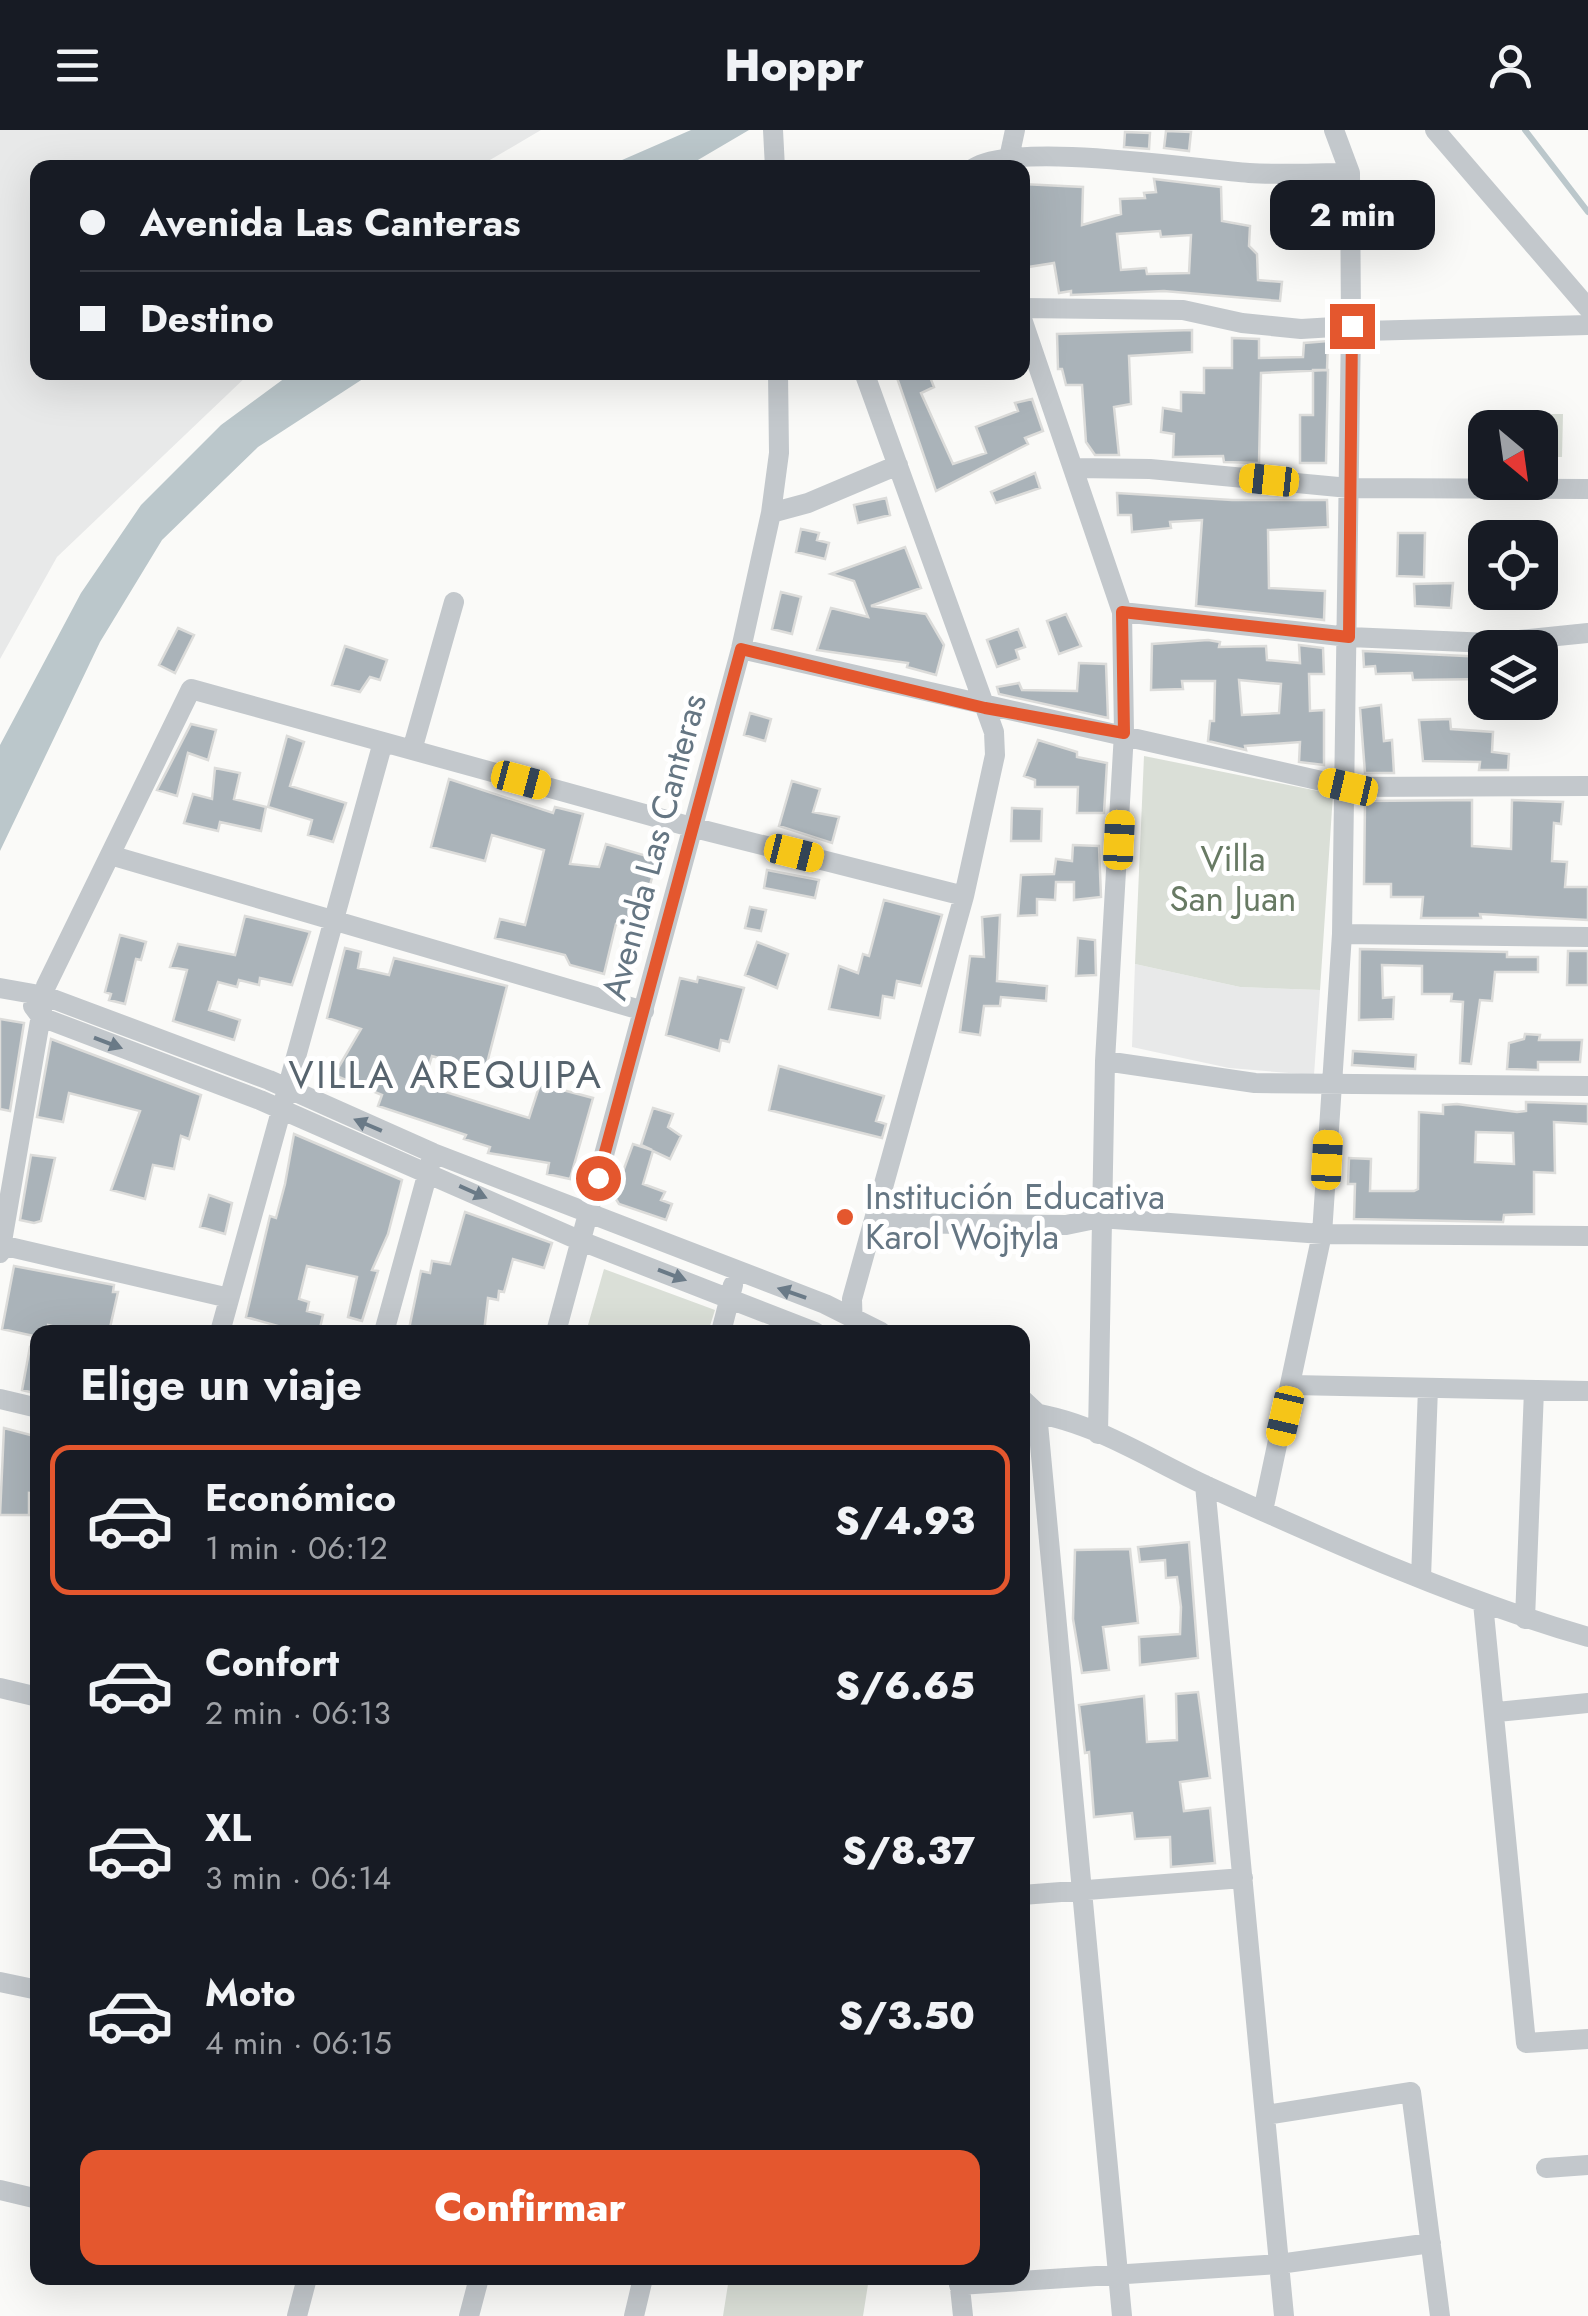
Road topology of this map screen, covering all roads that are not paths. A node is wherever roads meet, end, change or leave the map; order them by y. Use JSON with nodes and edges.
{"nodes":[{"id":1,"x":773,"y":130,"type":"edge"},
{"id":2,"x":1014,"y":130,"type":"edge"},
{"id":3,"x":1334,"y":130,"type":"edge"},
{"id":4,"x":1435,"y":130,"type":"edge"},
{"id":5,"x":1008,"y":158,"type":"junction"},
{"id":6,"x":774,"y":160,"type":"edge"},
{"id":7,"x":1001,"y":160,"type":"edge"},
{"id":8,"x":1350,"y":173,"type":"junction"},
{"id":9,"x":1030,"y":308,"type":"edge"},
{"id":10,"x":1588,"y":308,"type":"edge"},
{"id":11,"x":1588,"y":324,"type":"edge"},
{"id":12,"x":1352,"y":326,"type":"junction"},
{"id":13,"x":1030,"y":342,"type":"edge"},
{"id":14,"x":778,"y":380,"type":"edge"},
{"id":15,"x":867,"y":380,"type":"edge"},
{"id":16,"x":898,"y":465,"type":"junction"},
{"id":17,"x":1075,"y":468,"type":"junction"},
{"id":18,"x":1349,"y":488,"type":"junction"},
{"id":19,"x":1588,"y":489,"type":"edge"},
{"id":20,"x":771,"y":513,"type":"junction"},
{"id":21,"x":454,"y":602,"type":"dead end"},
{"id":22,"x":1122,"y":612,"type":"junction"},
{"id":23,"x":1588,"y":633,"type":"edge"},
{"id":24,"x":1349,"y":637,"type":"junction"},
{"id":25,"x":741,"y":649,"type":"junction"},
{"id":26,"x":985,"y":708,"type":"junction"},
{"id":27,"x":1124,"y":733,"type":"junction"},
{"id":28,"x":383,"y":742,"type":"junction"},
{"id":29,"x":412,"y":750,"type":"junction"},
{"id":30,"x":1588,"y":786,"type":"edge"},
{"id":31,"x":1348,"y":787,"type":"junction"},
{"id":32,"x":695,"y":828,"type":"junction"},
{"id":33,"x":110,"y":856,"type":"junction"},
{"id":34,"x":964,"y":896,"type":"junction"},
{"id":35,"x":332,"y":924,"type":"junction"},
{"id":36,"x":1342,"y":934,"type":"junction"},
{"id":37,"x":1588,"y":937,"type":"edge"},
{"id":38,"x":0,"y":988,"type":"edge"},
{"id":39,"x":37,"y":1003,"type":"junction"},
{"id":40,"x":644,"y":1011,"type":"junction"},
{"id":41,"x":1105,"y":1060,"type":"junction"},
{"id":42,"x":1332,"y":1086,"type":"junction"},
{"id":43,"x":1588,"y":1086,"type":"edge"},
{"id":44,"x":288,"y":1090,"type":"junction"},
{"id":45,"x":281,"y":1112,"type":"junction"},
{"id":46,"x":430,"y":1163,"type":"junction"},
{"id":47,"x":588,"y":1214,"type":"junction"},
{"id":48,"x":1100,"y":1218,"type":"junction"},
{"id":49,"x":876,"y":1224,"type":"junction"},
{"id":50,"x":1322,"y":1234,"type":"junction"},
{"id":51,"x":1588,"y":1236,"type":"edge"},
{"id":52,"x":581,"y":1241,"type":"junction"},
{"id":53,"x":1,"y":1245,"type":"edge"},
{"id":54,"x":0,"y":1253,"type":"edge"},
{"id":55,"x":736,"y":1274,"type":"junction"},
{"id":56,"x":730,"y":1297,"type":"junction"},
{"id":57,"x":230,"y":1298,"type":"junction"},
{"id":58,"x":222,"y":1325,"type":"edge"},
{"id":59,"x":386,"y":1325,"type":"edge"},
{"id":60,"x":558,"y":1325,"type":"edge"},
{"id":61,"x":723,"y":1325,"type":"edge"},
{"id":62,"x":798,"y":1325,"type":"edge"},
{"id":63,"x":851,"y":1325,"type":"edge"},
{"id":64,"x":853,"y":1325,"type":"edge"},
{"id":65,"x":1292,"y":1385,"type":"junction"},
{"id":66,"x":1428,"y":1388,"type":"junction"},
{"id":67,"x":1534,"y":1390,"type":"junction"},
{"id":68,"x":1588,"y":1391,"type":"edge"},
{"id":69,"x":0,"y":1399,"type":"edge"},
{"id":70,"x":30,"y":1406,"type":"edge"},
{"id":71,"x":1030,"y":1409,"type":"edge"},
{"id":72,"x":1030,"y":1434,"type":"edge"},
{"id":73,"x":1098,"y":1434,"type":"junction"},
{"id":74,"x":1205,"y":1486,"type":"junction"},
{"id":75,"x":1263,"y":1511,"type":"junction"},
{"id":76,"x":1420,"y":1578,"type":"junction"},
{"id":77,"x":1483,"y":1603,"type":"junction"},
{"id":78,"x":1525,"y":1619,"type":"junction"},
{"id":79,"x":1588,"y":1637,"type":"edge"},
{"id":80,"x":0,"y":1688,"type":"edge"},
{"id":81,"x":30,"y":1695,"type":"edge"},
{"id":82,"x":1588,"y":1704,"type":"edge"},
{"id":83,"x":1497,"y":1712,"type":"junction"},
{"id":84,"x":1243,"y":1878,"type":"junction"},
{"id":85,"x":1082,"y":1893,"type":"junction"},
{"id":86,"x":1030,"y":1895,"type":"edge"},
{"id":87,"x":0,"y":1982,"type":"edge"},
{"id":88,"x":30,"y":1988,"type":"edge"},
{"id":89,"x":1588,"y":2039,"type":"edge"},
{"id":90,"x":1266,"y":2115,"type":"junction"},
{"id":91,"x":1588,"y":2165,"type":"edge"},
{"id":92,"x":1546,"y":2168,"type":"dead end"},
{"id":93,"x":0,"y":2190,"type":"edge"},
{"id":94,"x":30,"y":2197,"type":"edge"},
{"id":95,"x":1431,"y":2243,"type":"junction"},
{"id":96,"x":1280,"y":2264,"type":"junction"},
{"id":97,"x":1117,"y":2272,"type":"junction"},
{"id":98,"x":1030,"y":2277,"type":"edge"},
{"id":99,"x":305,"y":2285,"type":"edge"},
{"id":100,"x":477,"y":2285,"type":"edge"},
{"id":101,"x":641,"y":2285,"type":"edge"},
{"id":102,"x":959,"y":2285,"type":"edge"},
{"id":103,"x":297,"y":2316,"type":"edge"},
{"id":104,"x":470,"y":2316,"type":"edge"},
{"id":105,"x":634,"y":2316,"type":"edge"},
{"id":106,"x":963,"y":2316,"type":"edge"},
{"id":107,"x":1122,"y":2316,"type":"edge"},
{"id":108,"x":1284,"y":2316,"type":"edge"},
{"id":109,"x":1440,"y":2316,"type":"edge"}],
"edges":[{"from":1,"to":6,"type":"street"},
{"from":2,"to":5,"type":"street"},
{"from":3,"to":8,"type":"street"},
{"from":4,"to":10,"type":"street"},
{"from":5,"to":7,"type":"street"},
{"from":5,"to":8,"type":"street"},
{"from":8,"to":12,"type":"street"},
{"from":9,"to":12,"type":"street"},
{"from":11,"to":12,"type":"street"},
{"from":12,"to":18,"type":"street"},
{"from":13,"to":17,"type":"street"},
{"from":14,"to":20,"type":"street","name":"Avenida Las Canteras"},
{"from":15,"to":16,"type":"street"},
{"from":16,"to":20,"type":"street"},
{"from":16,"to":26,"type":"street"},
{"from":17,"to":18,"type":"street"},
{"from":17,"to":22,"type":"street"},
{"from":18,"to":19,"type":"street"},
{"from":18,"to":24,"type":"street"},
{"from":20,"to":25,"type":"street","name":"Avenida Las Canteras"},
{"from":21,"to":29,"type":"street"},
{"from":22,"to":24,"type":"street"},
{"from":22,"to":27,"type":"street"},
{"from":23,"to":24,"type":"street"},
{"from":24,"to":31,"type":"street"},
{"from":25,"to":26,"type":"street"},
{"from":25,"to":32,"type":"street","name":"Avenida Las Canteras"},
{"from":26,"to":27,"type":"street"},
{"from":26,"to":34,"type":"street"},
{"from":27,"to":31,"type":"street"},
{"from":27,"to":41,"type":"street"},
{"from":28,"to":29,"type":"street"},
{"from":28,"to":33,"type":"street"},
{"from":28,"to":35,"type":"street"},
{"from":29,"to":32,"type":"street"},
{"from":30,"to":31,"type":"street"},
{"from":31,"to":36,"type":"street"},
{"from":32,"to":34,"type":"street"},
{"from":32,"to":40,"type":"street","name":"Avenida Las Canteras"},
{"from":33,"to":35,"type":"street"},
{"from":33,"to":39,"type":"street"},
{"from":34,"to":49,"type":"street"},
{"from":35,"to":40,"type":"street"},
{"from":35,"to":44,"type":"street"},
{"from":36,"to":37,"type":"street"},
{"from":36,"to":42,"type":"street"},
{"from":38,"to":39,"type":"street"},
{"from":39,"to":44,"type":"street"},
{"from":39,"to":45,"type":"street","one_way":true},
{"from":39,"to":53,"type":"street"},
{"from":40,"to":47,"type":"street","name":"Avenida Las Canteras"},
{"from":41,"to":42,"type":"street"},
{"from":41,"to":48,"type":"street"},
{"from":42,"to":43,"type":"street"},
{"from":42,"to":50,"type":"street"},
{"from":44,"to":45,"type":"street"},
{"from":46,"to":44,"type":"street","one_way":true},
{"from":45,"to":46,"type":"street"},
{"from":45,"to":57,"type":"street"},
{"from":46,"to":47,"type":"street"},
{"from":46,"to":52,"type":"street","one_way":true},
{"from":46,"to":59,"type":"street"},
{"from":47,"to":52,"type":"street","name":"Avenida Las Canteras"},
{"from":47,"to":55,"type":"street"},
{"from":48,"to":49,"type":"street"},
{"from":48,"to":50,"type":"street"},
{"from":48,"to":73,"type":"street"},
{"from":49,"to":64,"type":"street"},
{"from":50,"to":51,"type":"street"},
{"from":50,"to":65,"type":"street"},
{"from":52,"to":56,"type":"street","one_way":true},
{"from":52,"to":60,"type":"street","name":"Avenida Las Canteras"},
{"from":53,"to":54,"type":"street"},
{"from":53,"to":57,"type":"street"},
{"from":55,"to":56,"type":"street"},
{"from":63,"to":55,"type":"street","one_way":true},
{"from":56,"to":61,"type":"street"},
{"from":56,"to":62,"type":"street"},
{"from":57,"to":58,"type":"street"},
{"from":65,"to":66,"type":"street"},
{"from":65,"to":75,"type":"street"},
{"from":66,"to":67,"type":"street"},
{"from":66,"to":76,"type":"street"},
{"from":67,"to":68,"type":"street"},
{"from":67,"to":78,"type":"street"},
{"from":69,"to":70,"type":"street"},
{"from":71,"to":73,"type":"street"},
{"from":72,"to":85,"type":"street"},
{"from":73,"to":74,"type":"street"},
{"from":74,"to":75,"type":"street"},
{"from":74,"to":84,"type":"street"},
{"from":75,"to":76,"type":"street"},
{"from":76,"to":77,"type":"street"},
{"from":77,"to":78,"type":"street"},
{"from":77,"to":83,"type":"street"},
{"from":78,"to":79,"type":"street"},
{"from":80,"to":81,"type":"street"},
{"from":82,"to":83,"type":"street"},
{"from":83,"to":89,"type":"street"},
{"from":84,"to":85,"type":"street"},
{"from":84,"to":90,"type":"street"},
{"from":85,"to":86,"type":"street"},
{"from":85,"to":97,"type":"street"},
{"from":87,"to":88,"type":"street"},
{"from":90,"to":95,"type":"street"},
{"from":90,"to":96,"type":"street"},
{"from":91,"to":92,"type":"street"},
{"from":93,"to":94,"type":"street"},
{"from":95,"to":96,"type":"street"},
{"from":95,"to":109,"type":"street"},
{"from":96,"to":97,"type":"street"},
{"from":96,"to":108,"type":"street"},
{"from":97,"to":98,"type":"street"},
{"from":97,"to":107,"type":"street"},
{"from":99,"to":103,"type":"street"},
{"from":100,"to":104,"type":"street"},
{"from":101,"to":105,"type":"street"},
{"from":102,"to":106,"type":"street"}]}
